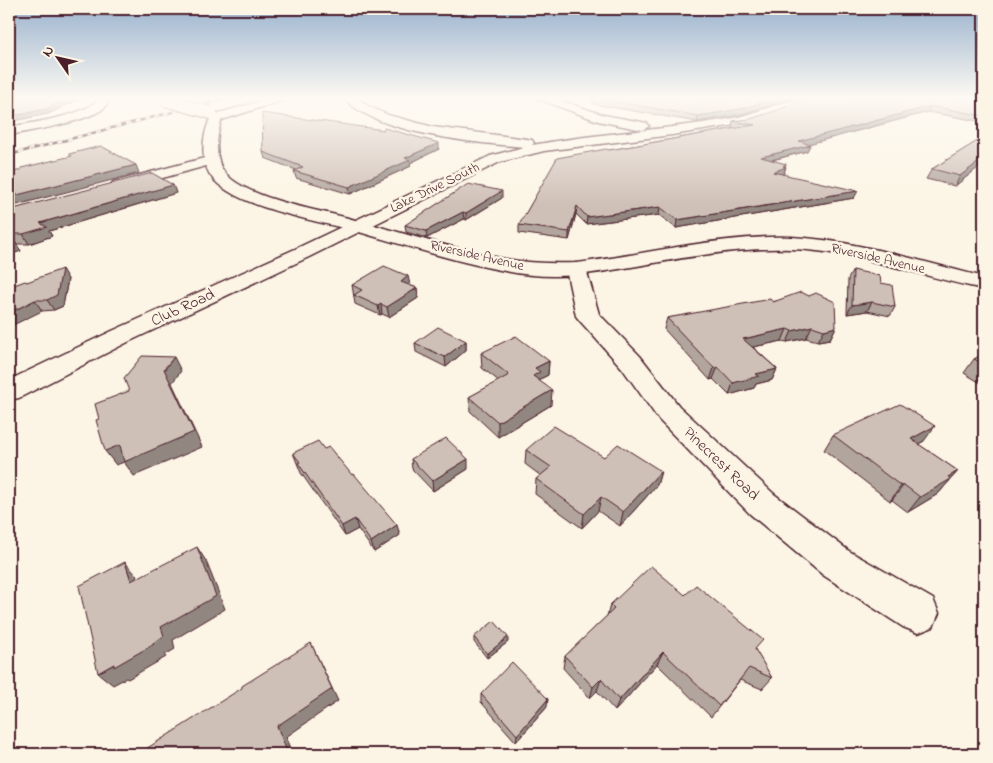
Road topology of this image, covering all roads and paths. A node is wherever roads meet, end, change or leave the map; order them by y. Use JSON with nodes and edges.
{"nodes":[{"id":1,"x":211,"y":134,"type":"edge"},
{"id":2,"x":453,"y":134,"type":"edge"},
{"id":3,"x":589,"y":134,"type":"edge"},
{"id":4,"x":648,"y":134,"type":"edge"},
{"id":5,"x":482,"y":140,"type":"junction"},
{"id":6,"x":583,"y":140,"type":"junction"},
{"id":7,"x":553,"y":144,"type":"junction"},
{"id":8,"x":495,"y":159,"type":"junction"},
{"id":9,"x":212,"y":160,"type":"junction"},
{"id":10,"x":101,"y":190,"type":"edge"},
{"id":11,"x":356,"y":226,"type":"junction"},
{"id":12,"x":576,"y":269,"type":"junction"},
{"id":13,"x":984,"y":283,"type":"edge"},
{"id":14,"x":9,"y":391,"type":"edge"},
{"id":15,"x":918,"y":613,"type":"dead end"}],
"edges":[{"from":1,"to":9,"type":"street","name":"Riverside Avenue"},
{"from":2,"to":5,"type":"street"},
{"from":3,"to":6,"type":"street"},
{"from":4,"to":6,"type":"street","name":"Lake Drive South"},
{"from":5,"to":7,"type":"street"},
{"from":5,"to":8,"type":"street"},
{"from":6,"to":7,"type":"street","name":"Lake Drive South"},
{"from":7,"to":8,"type":"street","name":"Lake Drive South"},
{"from":8,"to":11,"type":"street","name":"Lake Drive South"},
{"from":9,"to":10,"type":"street"},
{"from":9,"to":11,"type":"street","name":"Riverside Avenue"},
{"from":11,"to":12,"type":"street","name":"Riverside Avenue"},
{"from":11,"to":14,"type":"street","name":"Club Road"},
{"from":12,"to":13,"type":"street","name":"Riverside Avenue"},
{"from":12,"to":15,"type":"street","name":"Pinecrest Road"}]}
